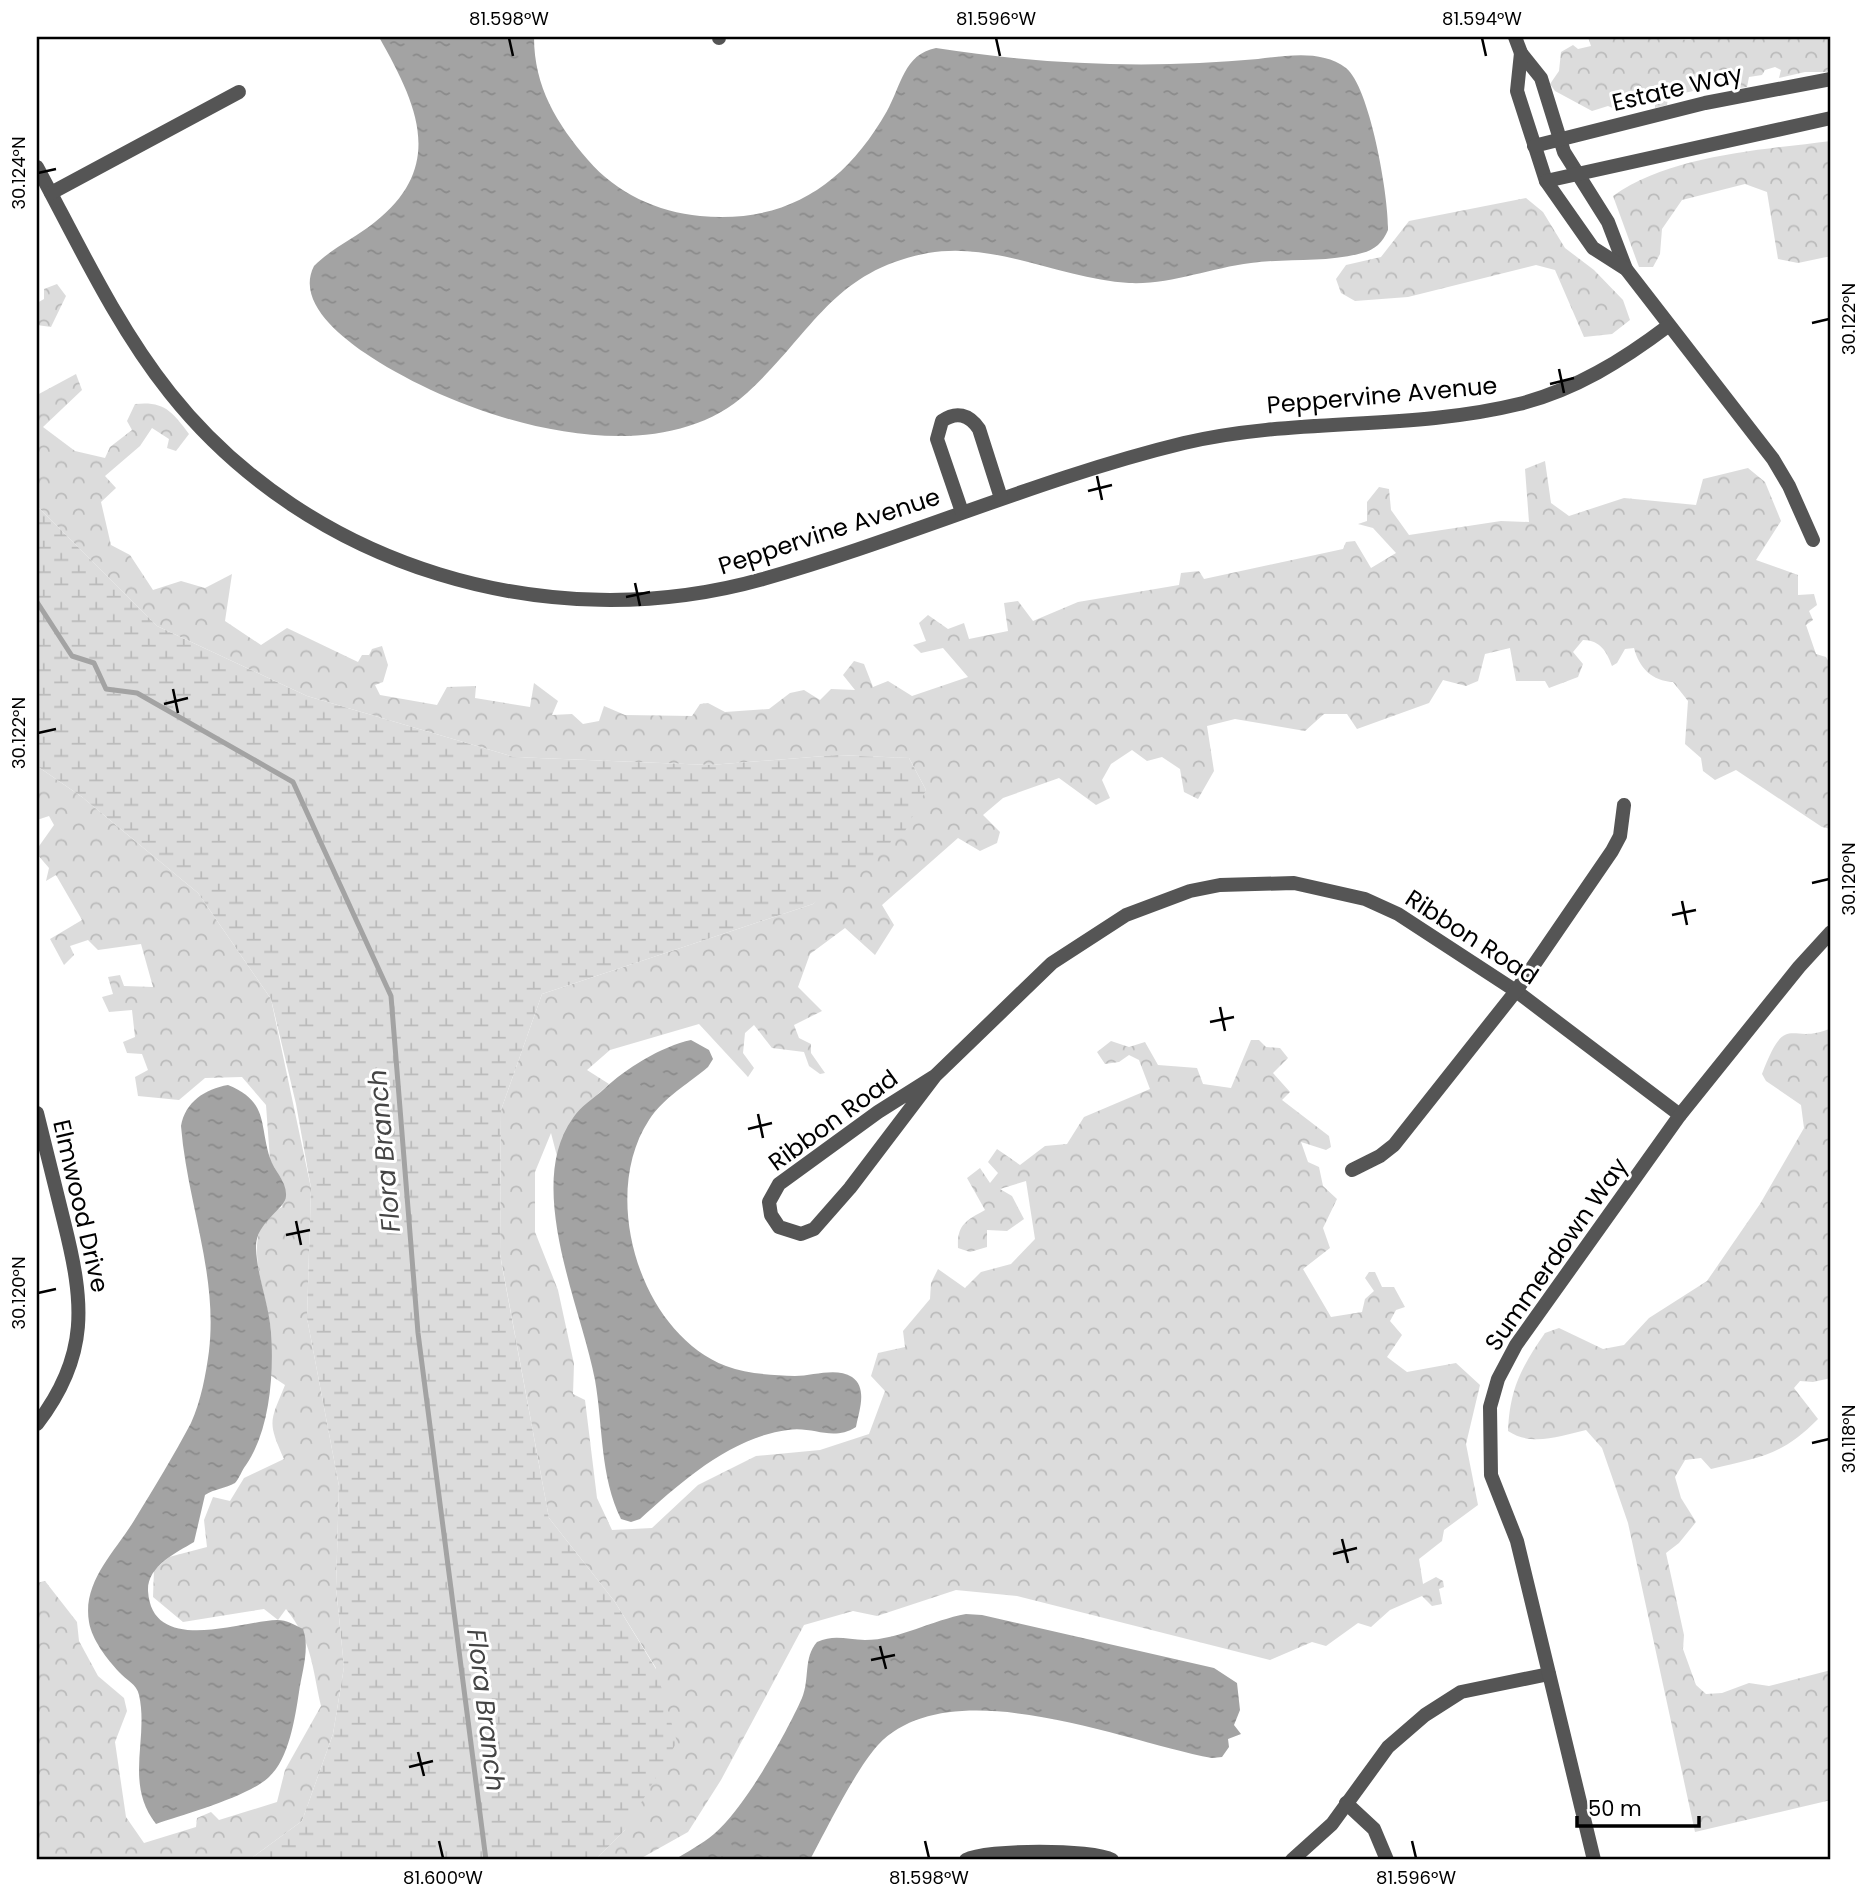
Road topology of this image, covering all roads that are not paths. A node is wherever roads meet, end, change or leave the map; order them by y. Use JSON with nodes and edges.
{"nodes":[{"id":1,"x":1515,"y":37,"type":"edge"},
{"id":2,"x":1521,"y":53,"type":"junction"},
{"id":3,"x":1831,"y":79,"type":"edge"},
{"id":4,"x":239,"y":92,"type":"dead end"},
{"id":5,"x":1831,"y":118,"type":"edge"},
{"id":6,"x":1561,"y":145,"type":"junction"},
{"id":7,"x":1534,"y":146,"type":"junction"},
{"id":8,"x":37,"y":167,"type":"edge"},
{"id":9,"x":1576,"y":174,"type":"junction"},
{"id":10,"x":1546,"y":181,"type":"junction"},
{"id":11,"x":51,"y":193,"type":"junction"},
{"id":12,"x":1626,"y":269,"type":"junction"},
{"id":13,"x":1668,"y":326,"type":"junction"},
{"id":14,"x":1001,"y":498,"type":"junction"},
{"id":15,"x":962,"y":512,"type":"junction"},
{"id":16,"x":1813,"y":540,"type":"dead end"},
{"id":17,"x":1624,"y":805,"type":"dead end"},
{"id":18,"x":1831,"y":932,"type":"edge"},
{"id":19,"x":1516,"y":991,"type":"junction"},
{"id":20,"x":935,"y":1076,"type":"junction"},
{"id":21,"x":37,"y":1113,"type":"edge"},
{"id":22,"x":1680,"y":1115,"type":"junction"},
{"id":23,"x":1352,"y":1170,"type":"dead end"},
{"id":24,"x":37,"y":1424,"type":"edge"},
{"id":25,"x":1549,"y":1674,"type":"junction"},
{"id":26,"x":1346,"y":1803,"type":"junction"},
{"id":27,"x":966,"y":1860,"type":"edge"},
{"id":28,"x":1112,"y":1860,"type":"edge"},
{"id":29,"x":1292,"y":1860,"type":"edge"},
{"id":30,"x":1387,"y":1860,"type":"edge"},
{"id":31,"x":1594,"y":1860,"type":"edge"}],
"edges":[{"from":1,"to":2,"type":"street"},
{"from":2,"to":6,"type":"street"},
{"from":2,"to":7,"type":"street"},
{"from":3,"to":6,"type":"street","name":"Estate Way"},
{"from":4,"to":11,"type":"street"},
{"from":5,"to":9,"type":"street"},
{"from":6,"to":7,"type":"street","name":"Estate Way"},
{"from":6,"to":9,"type":"street"},
{"from":7,"to":10,"type":"street"},
{"from":8,"to":11,"type":"street","name":"Peppervine Avenue"},
{"from":9,"to":10,"type":"street"},
{"from":9,"to":12,"type":"street"},
{"from":10,"to":12,"type":"street"},
{"from":11,"to":15,"type":"street","name":"Peppervine Avenue"},
{"from":12,"to":13,"type":"street"},
{"from":13,"to":14,"type":"street","name":"Peppervine Avenue"},
{"from":13,"to":16,"type":"street"},
{"from":14,"to":15,"type":"street","name":"Peppervine Avenue"},
{"from":14,"to":15,"type":"street"},
{"from":17,"to":19,"type":"street"},
{"from":18,"to":22,"type":"street","name":"Summerdown Way"},
{"from":19,"to":20,"type":"street","name":"Ribbon Road"},
{"from":19,"to":22,"type":"street","name":"Ribbon Road"},
{"from":19,"to":23,"type":"street"},
{"from":20,"to":20,"type":"street","name":"Ribbon Road"},
{"from":21,"to":24,"type":"street","name":"Elmwood Drive"},
{"from":22,"to":25,"type":"street","name":"Summerdown Way"},
{"from":25,"to":26,"type":"street"},
{"from":25,"to":31,"type":"street","name":"Summerdown Way"},
{"from":26,"to":29,"type":"street"},
{"from":26,"to":30,"type":"street"},
{"from":27,"to":28,"type":"street"}]}
